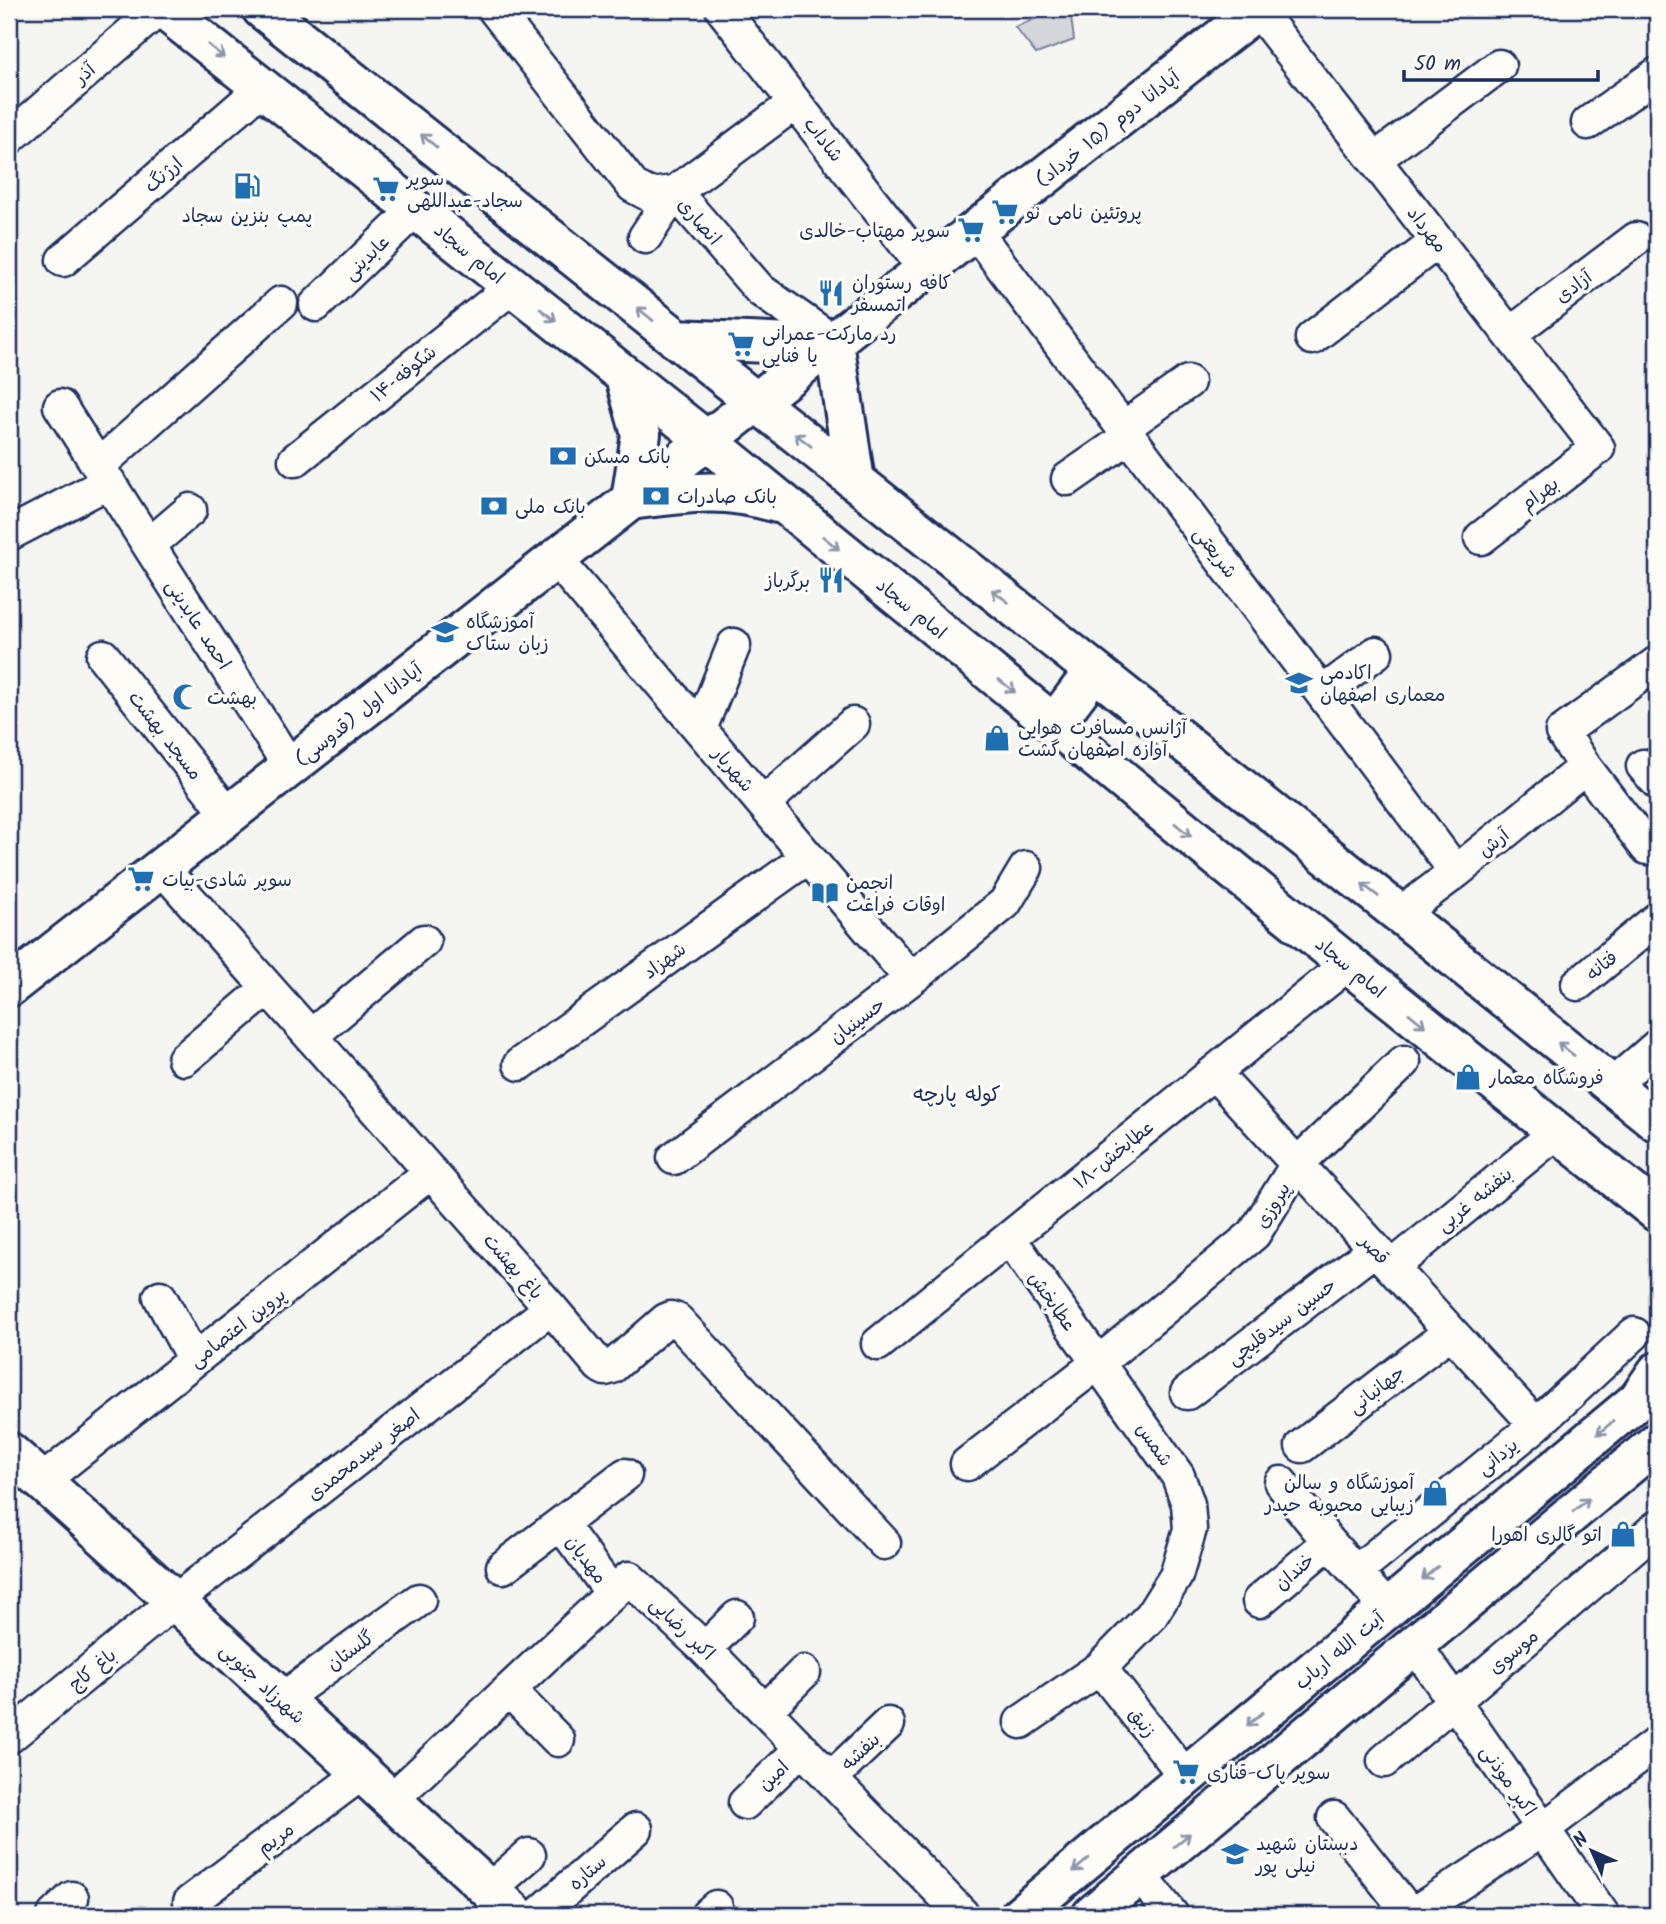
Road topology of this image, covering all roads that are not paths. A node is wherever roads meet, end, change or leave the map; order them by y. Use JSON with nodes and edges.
{"nodes":[{"id":1,"x":161,"y":9,"type":"edge"},
{"id":2,"x":262,"y":9,"type":"edge"},
{"id":3,"x":494,"y":9,"type":"edge"},
{"id":4,"x":1258,"y":9,"type":"edge"},
{"id":5,"x":736,"y":14,"type":"edge"},
{"id":6,"x":1499,"y":65,"type":"dead end"},
{"id":7,"x":1657,"y":74,"type":"edge"},
{"id":8,"x":262,"y":88,"type":"junction"},
{"id":9,"x":795,"y":103,"type":"junction"},
{"id":10,"x":1588,"y":123,"type":"dead end"},
{"id":11,"x":9,"y":138,"type":"edge"},
{"id":12,"x":1374,"y":160,"type":"junction"},
{"id":13,"x":675,"y":192,"type":"junction"},
{"id":14,"x":415,"y":210,"type":"junction"},
{"id":15,"x":976,"y":232,"type":"junction"},
{"id":16,"x":645,"y":237,"type":"dead end"},
{"id":17,"x":1636,"y":239,"type":"dead end"},
{"id":18,"x":1438,"y":242,"type":"junction"},
{"id":19,"x":63,"y":260,"type":"dead end"},
{"id":20,"x":926,"y":270,"type":"junction"},
{"id":21,"x":512,"y":287,"type":"junction"},
{"id":22,"x":281,"y":303,"type":"dead end"},
{"id":23,"x":316,"y":305,"type":"dead end"},
{"id":24,"x":1510,"y":334,"type":"junction"},
{"id":25,"x":1312,"y":338,"type":"dead end"},
{"id":26,"x":676,"y":339,"type":"junction"},
{"id":27,"x":834,"y":342,"type":"junction"},
{"id":28,"x":625,"y":377,"type":"junction"},
{"id":29,"x":1188,"y":382,"type":"dead end"},
{"id":30,"x":755,"y":402,"type":"junction"},
{"id":31,"x":60,"y":406,"type":"dead end"},
{"id":32,"x":1126,"y":432,"type":"junction"},
{"id":33,"x":706,"y":440,"type":"junction"},
{"id":34,"x":1598,"y":448,"type":"joint"},
{"id":35,"x":295,"y":460,"type":"dead end"},
{"id":36,"x":104,"y":474,"type":"junction"},
{"id":37,"x":1068,"y":479,"type":"dead end"},
{"id":38,"x":855,"y":481,"type":"junction"},
{"id":39,"x":631,"y":500,"type":"junction"},
{"id":40,"x":785,"y":506,"type":"junction"},
{"id":41,"x":190,"y":510,"type":"dead end"},
{"id":42,"x":9,"y":534,"type":"edge"},
{"id":43,"x":1481,"y":538,"type":"dead end"},
{"id":44,"x":149,"y":545,"type":"junction"},
{"id":45,"x":556,"y":559,"type":"junction"},
{"id":46,"x":734,"y":645,"type":"dead end"},
{"id":47,"x":1376,"y":653,"type":"dead end"},
{"id":48,"x":103,"y":656,"type":"dead end"},
{"id":49,"x":1657,"y":663,"type":"edge"},
{"id":50,"x":1094,"y":671,"type":"junction"},
{"id":51,"x":1322,"y":693,"type":"junction"},
{"id":52,"x":853,"y":724,"type":"dead end"},
{"id":53,"x":1054,"y":724,"type":"junction"},
{"id":54,"x":700,"y":729,"type":"junction"},
{"id":55,"x":290,"y":766,"type":"junction"},
{"id":56,"x":1585,"y":767,"type":"junction"},
{"id":57,"x":763,"y":804,"type":"junction"},
{"id":58,"x":229,"y":815,"type":"junction"},
{"id":59,"x":1654,"y":849,"type":"edge"},
{"id":60,"x":808,"y":857,"type":"junction"},
{"id":61,"x":161,"y":867,"type":"junction"},
{"id":62,"x":1026,"y":869,"type":"dead end"},
{"id":63,"x":1455,"y":872,"type":"junction"},
{"id":64,"x":1400,"y":914,"type":"junction"},
{"id":65,"x":1657,"y":919,"type":"edge"},
{"id":66,"x":424,"y":941,"type":"dead end"},
{"id":67,"x":1348,"y":964,"type":"junction"},
{"id":68,"x":911,"y":979,"type":"junction"},
{"id":69,"x":1578,"y":984,"type":"dead end"},
{"id":70,"x":9,"y":987,"type":"edge"},
{"id":71,"x":268,"y":988,"type":"junction"},
{"id":72,"x":311,"y":1036,"type":"junction"},
{"id":73,"x":1657,"y":1046,"type":"edge"},
{"id":74,"x":184,"y":1059,"type":"dead end"},
{"id":75,"x":1404,"y":1062,"type":"dead end"},
{"id":76,"x":520,"y":1064,"type":"dead end"},
{"id":77,"x":1214,"y":1073,"type":"junction"},
{"id":78,"x":1612,"y":1086,"type":"junction"},
{"id":79,"x":1657,"y":1122,"type":"edge"},
{"id":80,"x":1557,"y":1132,"type":"junction"},
{"id":81,"x":674,"y":1158,"type":"dead end"},
{"id":82,"x":1297,"y":1164,"type":"junction"},
{"id":83,"x":431,"y":1172,"type":"junction"},
{"id":84,"x":1652,"y":1211,"type":"edge"},
{"id":85,"x":1009,"y":1238,"type":"junction"},
{"id":86,"x":1383,"y":1258,"type":"junction"},
{"id":87,"x":160,"y":1297,"type":"dead end"},
{"id":88,"x":551,"y":1308,"type":"junction"},
{"id":89,"x":1450,"y":1332,"type":"junction"},
{"id":90,"x":1634,"y":1334,"type":"dead end"},
{"id":91,"x":878,"y":1344,"type":"dead end"},
{"id":92,"x":194,"y":1360,"type":"junction"},
{"id":93,"x":1098,"y":1363,"type":"junction"},
{"id":94,"x":1651,"y":1385,"type":"edge"},
{"id":95,"x":1188,"y":1393,"type":"dead end"},
{"id":96,"x":1536,"y":1425,"type":"junction"},
{"id":97,"x":1657,"y":1442,"type":"edge"},
{"id":98,"x":1303,"y":1446,"type":"dead end"},
{"id":99,"x":9,"y":1452,"type":"edge"},
{"id":100,"x":967,"y":1464,"type":"dead end"},
{"id":101,"x":625,"y":1475,"type":"dead end"},
{"id":102,"x":42,"y":1481,"type":"junction"},
{"id":103,"x":1281,"y":1483,"type":"dead end"},
{"id":104,"x":561,"y":1524,"type":"junction"},
{"id":105,"x":1329,"y":1542,"type":"junction"},
{"id":106,"x":1652,"y":1542,"type":"edge"},
{"id":107,"x":884,"y":1543,"type":"dead end"},
{"id":108,"x":502,"y":1567,"type":"dead end"},
{"id":109,"x":1356,"y":1572,"type":"junction"},
{"id":110,"x":612,"y":1593,"type":"junction"},
{"id":111,"x":419,"y":1600,"type":"dead end"},
{"id":112,"x":175,"y":1601,"type":"junction"},
{"id":113,"x":1259,"y":1601,"type":"dead end"},
{"id":114,"x":1388,"y":1609,"type":"junction"},
{"id":115,"x":737,"y":1617,"type":"dead end"},
{"id":116,"x":1415,"y":1645,"type":"junction"},
{"id":117,"x":1340,"y":1648,"type":"junction"},
{"id":118,"x":705,"y":1649,"type":"junction"},
{"id":119,"x":1100,"y":1668,"type":"junction"},
{"id":120,"x":804,"y":1672,"type":"dead end"},
{"id":121,"x":1368,"y":1684,"type":"junction"},
{"id":122,"x":509,"y":1690,"type":"junction"},
{"id":123,"x":281,"y":1700,"type":"junction"},
{"id":124,"x":1455,"y":1701,"type":"junction"},
{"id":125,"x":765,"y":1711,"type":"junction"},
{"id":126,"x":1021,"y":1722,"type":"dead end"},
{"id":127,"x":888,"y":1724,"type":"dead end"},
{"id":128,"x":9,"y":1737,"type":"edge"},
{"id":129,"x":558,"y":1741,"type":"dead end"},
{"id":130,"x":1657,"y":1743,"type":"edge"},
{"id":131,"x":802,"y":1748,"type":"junction"},
{"id":132,"x":1384,"y":1760,"type":"dead end"},
{"id":133,"x":361,"y":1774,"type":"junction"},
{"id":134,"x":832,"y":1777,"type":"junction"},
{"id":135,"x":1186,"y":1777,"type":"junction"},
{"id":136,"x":390,"y":1801,"type":"junction"},
{"id":137,"x":745,"y":1803,"type":"dead end"},
{"id":138,"x":1334,"y":1818,"type":"dead end"},
{"id":139,"x":636,"y":1829,"type":"dead end"},
{"id":140,"x":1543,"y":1829,"type":"junction"},
{"id":141,"x":529,"y":1855,"type":"dead end"},
{"id":142,"x":1140,"y":1875,"type":"junction"},
{"id":143,"x":190,"y":1902,"type":"dead end"},
{"id":144,"x":511,"y":1909,"type":"edge"},
{"id":145,"x":963,"y":1915,"type":"edge"},
{"id":146,"x":1020,"y":1915,"type":"edge"},
{"id":147,"x":1092,"y":1915,"type":"edge"},
{"id":148,"x":1172,"y":1915,"type":"edge"},
{"id":149,"x":1411,"y":1915,"type":"edge"},
{"id":150,"x":1603,"y":1915,"type":"edge"}],
"edges":[{"from":1,"to":8,"type":"main road","name":"امام سجاد","one_way":true},
{"from":1,"to":11,"type":"street","name":"آذر"},
{"from":26,"to":2,"type":"main road","one_way":true},
{"from":3,"to":13,"type":"street","name":"انصاری"},
{"from":4,"to":12,"type":"street","name":"مهرداد"},
{"from":4,"to":15,"type":"main road","name":"آپادانا دوم (۱۵ خرداد)"},
{"from":5,"to":9,"type":"street","name":"شاداب"},
{"from":6,"to":12,"type":"street"},
{"from":7,"to":10,"type":"street"},
{"from":8,"to":14,"type":"main road","name":"امام سجاد"},
{"from":8,"to":19,"type":"street","name":"ارژنگ"},
{"from":9,"to":13,"type":"street"},
{"from":9,"to":20,"type":"street","name":"شاداب"},
{"from":12,"to":18,"type":"street","name":"مهرداد"},
{"from":13,"to":16,"type":"street"},
{"from":13,"to":27,"type":"street","name":"انصاری"},
{"from":14,"to":21,"type":"main road","name":"امام سجاد"},
{"from":14,"to":23,"type":"street","name":"عابدینی"},
{"from":15,"to":20,"type":"main road","name":"آپادانا دوم (۱۵ خرداد)"},
{"from":15,"to":32,"type":"street","name":"شریعتی"},
{"from":17,"to":24,"type":"street","name":"آزادی"},
{"from":18,"to":24,"type":"street","name":"مهرداد"},
{"from":18,"to":25,"type":"street"},
{"from":20,"to":27,"type":"main road","name":"آپادانا دوم (۱۵ خرداد)"},
{"from":21,"to":28,"type":"main road","name":"امام سجاد","one_way":true},
{"from":21,"to":35,"type":"street","name":"۱۴-شکوفه"},
{"from":22,"to":36,"type":"street"},
{"from":24,"to":34,"type":"street","name":"مهرداد"},
{"from":26,"to":27,"type":"main road"},
{"from":26,"to":30,"type":"main road"},
{"from":27,"to":30,"type":"main road","name":"آپادانا دوم (۱۵ خرداد)"},
{"from":27,"to":38,"type":"main road"},
{"from":28,"to":33,"type":"main road","name":"امام سجاد"},
{"from":28,"to":39,"type":"main road"},
{"from":29,"to":32,"type":"street"},
{"from":30,"to":33,"type":"main road","name":"آپادانا دوم (۱۵ خرداد)"},
{"from":38,"to":30,"type":"main road","one_way":true},
{"from":31,"to":36,"type":"street","name":"احمد عابدینی"},
{"from":32,"to":37,"type":"street"},
{"from":32,"to":51,"type":"street","name":"شریعتی"},
{"from":33,"to":39,"type":"main road","name":"آپادانا اول (قدوسی)"},
{"from":33,"to":40,"type":"main road","name":"امام سجاد"},
{"from":34,"to":43,"type":"street","name":"بهرام"},
{"from":36,"to":42,"type":"street"},
{"from":36,"to":44,"type":"street","name":"احمد عابدینی"},
{"from":50,"to":38,"type":"main road","one_way":true},
{"from":39,"to":40,"type":"main road"},
{"from":39,"to":45,"type":"main road","name":"آپادانا اول (قدوسی)"},
{"from":40,"to":53,"type":"main road","name":"امام سجاد","one_way":true},
{"from":41,"to":44,"type":"street"},
{"from":44,"to":55,"type":"street","name":"احمد عابدینی"},
{"from":45,"to":54,"type":"street","name":"شهریار"},
{"from":45,"to":55,"type":"main road","name":"آپادانا اول (قدوسی)"},
{"from":46,"to":54,"type":"street"},
{"from":47,"to":51,"type":"street"},
{"from":48,"to":58,"type":"street","name":"مسجد بهشت"},
{"from":49,"to":56,"type":"street"},
{"from":50,"to":53,"type":"main road"},
{"from":64,"to":50,"type":"main road","one_way":true},
{"from":51,"to":63,"type":"street","name":"شریعتی"},
{"from":52,"to":57,"type":"street"},
{"from":53,"to":67,"type":"main road","name":"امام سجاد","one_way":true},
{"from":54,"to":57,"type":"street","name":"شهریار"},
{"from":55,"to":58,"type":"main road","name":"آپادانا اول (قدوسی)"},
{"from":56,"to":59,"type":"street"},
{"from":56,"to":63,"type":"street","name":"آرش"},
{"from":57,"to":60,"type":"street","name":"شهریار"},
{"from":58,"to":61,"type":"main road","name":"آپادانا اول (قدوسی)"},
{"from":60,"to":68,"type":"street","name":"شهریار"},
{"from":60,"to":76,"type":"street","name":"شهزاد"},
{"from":61,"to":70,"type":"main road","name":"آپادانا اول (قدوسی)"},
{"from":61,"to":71,"type":"street","name":"باغ بهشت"},
{"from":62,"to":68,"type":"street","name":"حسینیان"},
{"from":63,"to":64,"type":"street","name":"آرش"},
{"from":78,"to":64,"type":"main road","one_way":true},
{"from":65,"to":69,"type":"street","name":"فتانه"},
{"from":66,"to":72,"type":"street"},
{"from":67,"to":77,"type":"street","name":"۱۸-عطابخش"},
{"from":67,"to":80,"type":"main road","name":"امام سجاد","one_way":true},
{"from":68,"to":81,"type":"street","name":"حسینیان"},
{"from":71,"to":72,"type":"street","name":"باغ بهشت"},
{"from":71,"to":74,"type":"street"},
{"from":72,"to":83,"type":"street","name":"باغ بهشت"},
{"from":73,"to":78,"type":"street"},
{"from":75,"to":82,"type":"street","name":"پیروزی"},
{"from":77,"to":82,"type":"street","name":"قصر"},
{"from":77,"to":85,"type":"street","name":"۱۸-عطابخش"},
{"from":78,"to":79,"type":"main road"},
{"from":80,"to":84,"type":"main road","name":"امام سجاد"},
{"from":80,"to":86,"type":"street","name":"بنفشه غربی"},
{"from":82,"to":86,"type":"street","name":"قصر"},
{"from":82,"to":93,"type":"street","name":"پیروزی"},
{"from":83,"to":88,"type":"street","name":"باغ بهشت"},
{"from":83,"to":92,"type":"street","name":"پروین اعتصامی"},
{"from":85,"to":91,"type":"street","name":"۱۸-عطابخش"},
{"from":85,"to":93,"type":"street","name":"عطابخش"},
{"from":86,"to":89,"type":"street","name":"قصر"},
{"from":86,"to":95,"type":"street","name":"حسین سیدقلیچی"},
{"from":87,"to":92,"type":"street"},
{"from":88,"to":107,"type":"street","name":"باغ بهشت"},
{"from":88,"to":112,"type":"street","name":"اصغر سیدمحمدی"},
{"from":89,"to":96,"type":"street","name":"قصر"},
{"from":89,"to":98,"type":"street","name":"جهانبانی"},
{"from":90,"to":96,"type":"street","name":"یزدانی"},
{"from":92,"to":102,"type":"street","name":"پروین اعتصامی"},
{"from":93,"to":100,"type":"street"},
{"from":93,"to":119,"type":"street","name":"شمس"},
{"from":94,"to":114,"type":"main road","name":"آیت الله ارباب","one_way":true},
{"from":96,"to":109,"type":"street","name":"یزدانی"},
{"from":116,"to":97,"type":"main road","one_way":true},
{"from":99,"to":102,"type":"main road","name":"شهرزاد جنوبی"},
{"from":101,"to":104,"type":"street"},
{"from":102,"to":112,"type":"main road","name":"شهرزاد جنوبی"},
{"from":103,"to":105,"type":"street"},
{"from":104,"to":108,"type":"street"},
{"from":104,"to":110,"type":"street","name":"مهدیان"},
{"from":105,"to":109,"type":"street"},
{"from":105,"to":113,"type":"street","name":"خندان"},
{"from":106,"to":124,"type":"street","name":"موسوی"},
{"from":109,"to":114,"type":"street"},
{"from":110,"to":118,"type":"street","name":"اکبر رضایی"},
{"from":110,"to":122,"type":"street","name":"اکبر رضایی"},
{"from":111,"to":123,"type":"street","name":"گلستان"},
{"from":112,"to":123,"type":"main road","name":"شهرزاد جنوبی"},
{"from":112,"to":128,"type":"street","name":"باغ کاج"},
{"from":114,"to":117,"type":"main road","name":"آیت الله ارباب"},
{"from":115,"to":118,"type":"street"},
{"from":116,"to":121,"type":"main road"},
{"from":116,"to":124,"type":"street","name":"اکبر موذنی"},
{"from":117,"to":121,"type":"main road"},
{"from":117,"to":135,"type":"main road","name":"آیت الله ارباب","one_way":true},
{"from":118,"to":125,"type":"street","name":"اکبر رضایی"},
{"from":119,"to":126,"type":"street","name":"شمس"},
{"from":119,"to":135,"type":"street","name":"زنبق"},
{"from":120,"to":125,"type":"street"},
{"from":142,"to":121,"type":"main road","one_way":true},
{"from":122,"to":129,"type":"street"},
{"from":122,"to":136,"type":"street","name":"اکبر رضایی"},
{"from":123,"to":133,"type":"main road","name":"شهرزاد جنوبی"},
{"from":124,"to":132,"type":"street","name":"موسوی"},
{"from":124,"to":140,"type":"street","name":"اکبر موذنی"},
{"from":125,"to":131,"type":"street","name":"اکبر رضایی"},
{"from":127,"to":134,"type":"street","name":"بنفشه"},
{"from":130,"to":140,"type":"street"},
{"from":131,"to":134,"type":"street","name":"اکبر رضایی"},
{"from":131,"to":137,"type":"street","name":"امین"},
{"from":133,"to":136,"type":"main road","name":"شهرزاد جنوبی"},
{"from":133,"to":143,"type":"street","name":"مریم"},
{"from":134,"to":145,"type":"street","name":"اکبر رضایی"},
{"from":135,"to":146,"type":"main road","name":"آیت الله ارباب","one_way":true},
{"from":136,"to":144,"type":"main road","name":"شهرزاد جنوبی"},
{"from":138,"to":149,"type":"street"},
{"from":139,"to":144,"type":"street","name":"ستاره"},
{"from":140,"to":149,"type":"street"},
{"from":140,"to":150,"type":"street","name":"اکبر موذنی"},
{"from":141,"to":144,"type":"street"},
{"from":142,"to":147,"type":"main road"},
{"from":142,"to":148,"type":"street"}]}
